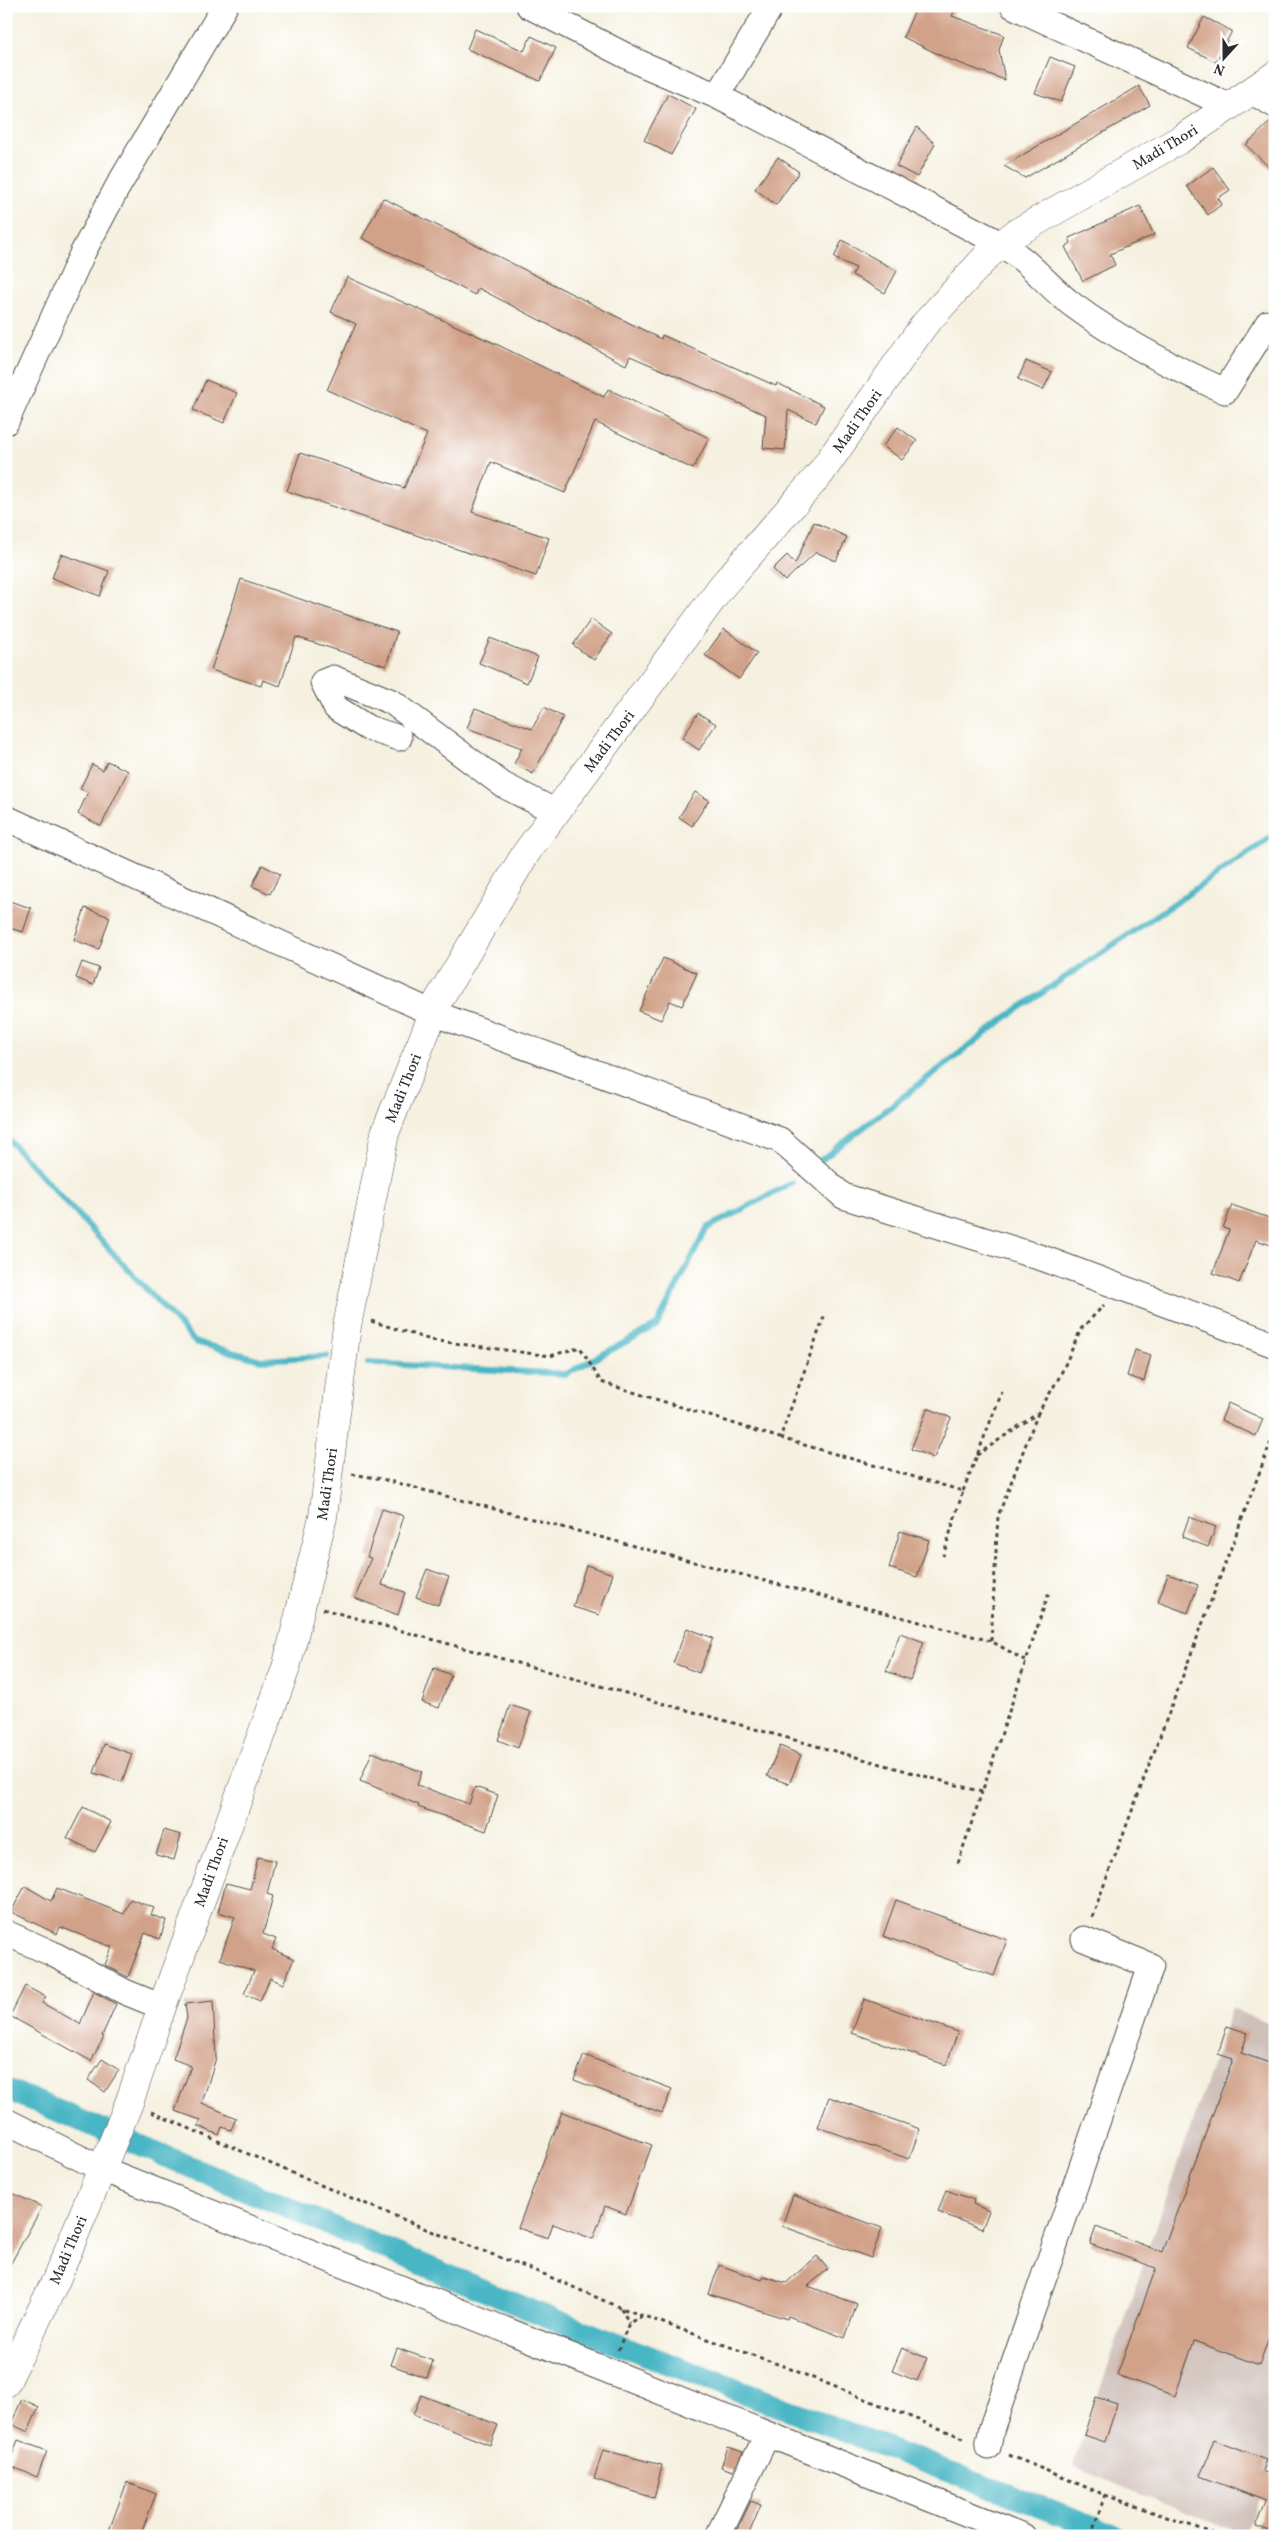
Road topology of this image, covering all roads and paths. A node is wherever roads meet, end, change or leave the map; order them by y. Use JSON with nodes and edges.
{"nodes":[{"id":1,"x":226,"y":6,"type":"edge"},
{"id":2,"x":529,"y":6,"type":"edge"},
{"id":3,"x":771,"y":6,"type":"edge"},
{"id":4,"x":1013,"y":6,"type":"edge"},
{"id":5,"x":1275,"y":75,"type":"edge"},
{"id":6,"x":717,"y":96,"type":"junction"},
{"id":7,"x":1239,"y":99,"type":"junction"},
{"id":8,"x":1275,"y":105,"type":"edge"},
{"id":9,"x":1001,"y":244,"type":"junction"},
{"id":10,"x":1275,"y":326,"type":"edge"},
{"id":11,"x":6,"y":422,"type":"edge"},
{"id":12,"x":400,"y":738,"type":"dead end"},
{"id":13,"x":556,"y":812,"type":"junction"},
{"id":14,"x":6,"y":818,"type":"edge"},
{"id":15,"x":434,"y":1013,"type":"junction"},
{"id":16,"x":1121,"y":1287,"type":"junction"},
{"id":17,"x":349,"y":1314,"type":"junction"},
{"id":18,"x":825,"y":1314,"type":"dead end"},
{"id":19,"x":1275,"y":1345,"type":"edge"},
{"id":20,"x":1002,"y":1392,"type":"dead end"},
{"id":21,"x":1038,"y":1413,"type":"junction"},
{"id":22,"x":1275,"y":1431,"type":"edge"},
{"id":23,"x":780,"y":1438,"type":"junction"},
{"id":24,"x":977,"y":1455,"type":"junction"},
{"id":25,"x":329,"y":1471,"type":"junction"},
{"id":26,"x":963,"y":1491,"type":"junction"},
{"id":27,"x":943,"y":1556,"type":"dead end"},
{"id":28,"x":1049,"y":1592,"type":"dead end"},
{"id":29,"x":302,"y":1603,"type":"junction"},
{"id":30,"x":991,"y":1641,"type":"junction"},
{"id":31,"x":1026,"y":1660,"type":"junction"},
{"id":32,"x":982,"y":1792,"type":"junction"},
{"id":33,"x":958,"y":1863,"type":"dead end"},
{"id":34,"x":6,"y":1933,"type":"edge"},
{"id":35,"x":1084,"y":1939,"type":"joint"},
{"id":36,"x":162,"y":2007,"type":"junction"},
{"id":37,"x":127,"y":2107,"type":"junction"},
{"id":38,"x":6,"y":2121,"type":"edge"},
{"id":39,"x":106,"y":2160,"type":"junction"},
{"id":40,"x":621,"y":2308,"type":"junction"},
{"id":41,"x":643,"y":2316,"type":"junction"},
{"id":42,"x":629,"y":2323,"type":"junction"},
{"id":43,"x":618,"y":2350,"type":"dead end"},
{"id":44,"x":783,"y":2366,"type":"dead end"},
{"id":45,"x":6,"y":2383,"type":"edge"},
{"id":46,"x":767,"y":2435,"type":"junction"},
{"id":47,"x":988,"y":2447,"type":"dead end"},
{"id":48,"x":1104,"y":2494,"type":"dead end"},
{"id":49,"x":718,"y":2536,"type":"edge"},
{"id":50,"x":1023,"y":2536,"type":"edge"},
{"id":51,"x":1091,"y":2536,"type":"edge"}],
"edges":[{"from":1,"to":11,"type":"street"},
{"from":2,"to":6,"type":"street"},
{"from":3,"to":6,"type":"street"},
{"from":4,"to":7,"type":"street"},
{"from":5,"to":7,"type":"main road","name":"Madi Thori"},
{"from":6,"to":9,"type":"street"},
{"from":7,"to":8,"type":"street"},
{"from":7,"to":9,"type":"main road","name":"Madi Thori"},
{"from":9,"to":10,"type":"street"},
{"from":9,"to":13,"type":"main road","name":"Madi Thori"},
{"from":12,"to":13,"type":"street"},
{"from":13,"to":15,"type":"main road","name":"Madi Thori"},
{"from":14,"to":15,"type":"street"},
{"from":15,"to":16,"type":"street"},
{"from":15,"to":17,"type":"main road","name":"Madi Thori"},
{"from":16,"to":19,"type":"street"},
{"from":16,"to":21,"type":"path"},
{"from":17,"to":23,"type":"path"},
{"from":17,"to":25,"type":"main road","name":"Madi Thori"},
{"from":18,"to":23,"type":"path"},
{"from":20,"to":24,"type":"path"},
{"from":21,"to":24,"type":"path"},
{"from":21,"to":30,"type":"path"},
{"from":22,"to":35,"type":"path"},
{"from":23,"to":26,"type":"path"},
{"from":24,"to":26,"type":"path"},
{"from":25,"to":29,"type":"main road","name":"Madi Thori"},
{"from":25,"to":30,"type":"path"},
{"from":26,"to":27,"type":"path"},
{"from":28,"to":31,"type":"path"},
{"from":29,"to":32,"type":"path"},
{"from":29,"to":36,"type":"main road","name":"Madi Thori"},
{"from":30,"to":31,"type":"path"},
{"from":31,"to":32,"type":"path"},
{"from":32,"to":33,"type":"path"},
{"from":34,"to":36,"type":"street"},
{"from":35,"to":47,"type":"street"},
{"from":36,"to":37,"type":"main road","name":"Madi Thori"},
{"from":37,"to":39,"type":"main road","name":"Madi Thori"},
{"from":37,"to":40,"type":"path"},
{"from":38,"to":39,"type":"street"},
{"from":39,"to":45,"type":"main road","name":"Madi Thori"},
{"from":39,"to":46,"type":"street"},
{"from":40,"to":41,"type":"path"},
{"from":40,"to":42,"type":"path"},
{"from":41,"to":42,"type":"path"},
{"from":41,"to":44,"type":"path"},
{"from":42,"to":43,"type":"path"},
{"from":46,"to":49,"type":"street"},
{"from":46,"to":50,"type":"street"},
{"from":48,"to":51,"type":"path"}]}
